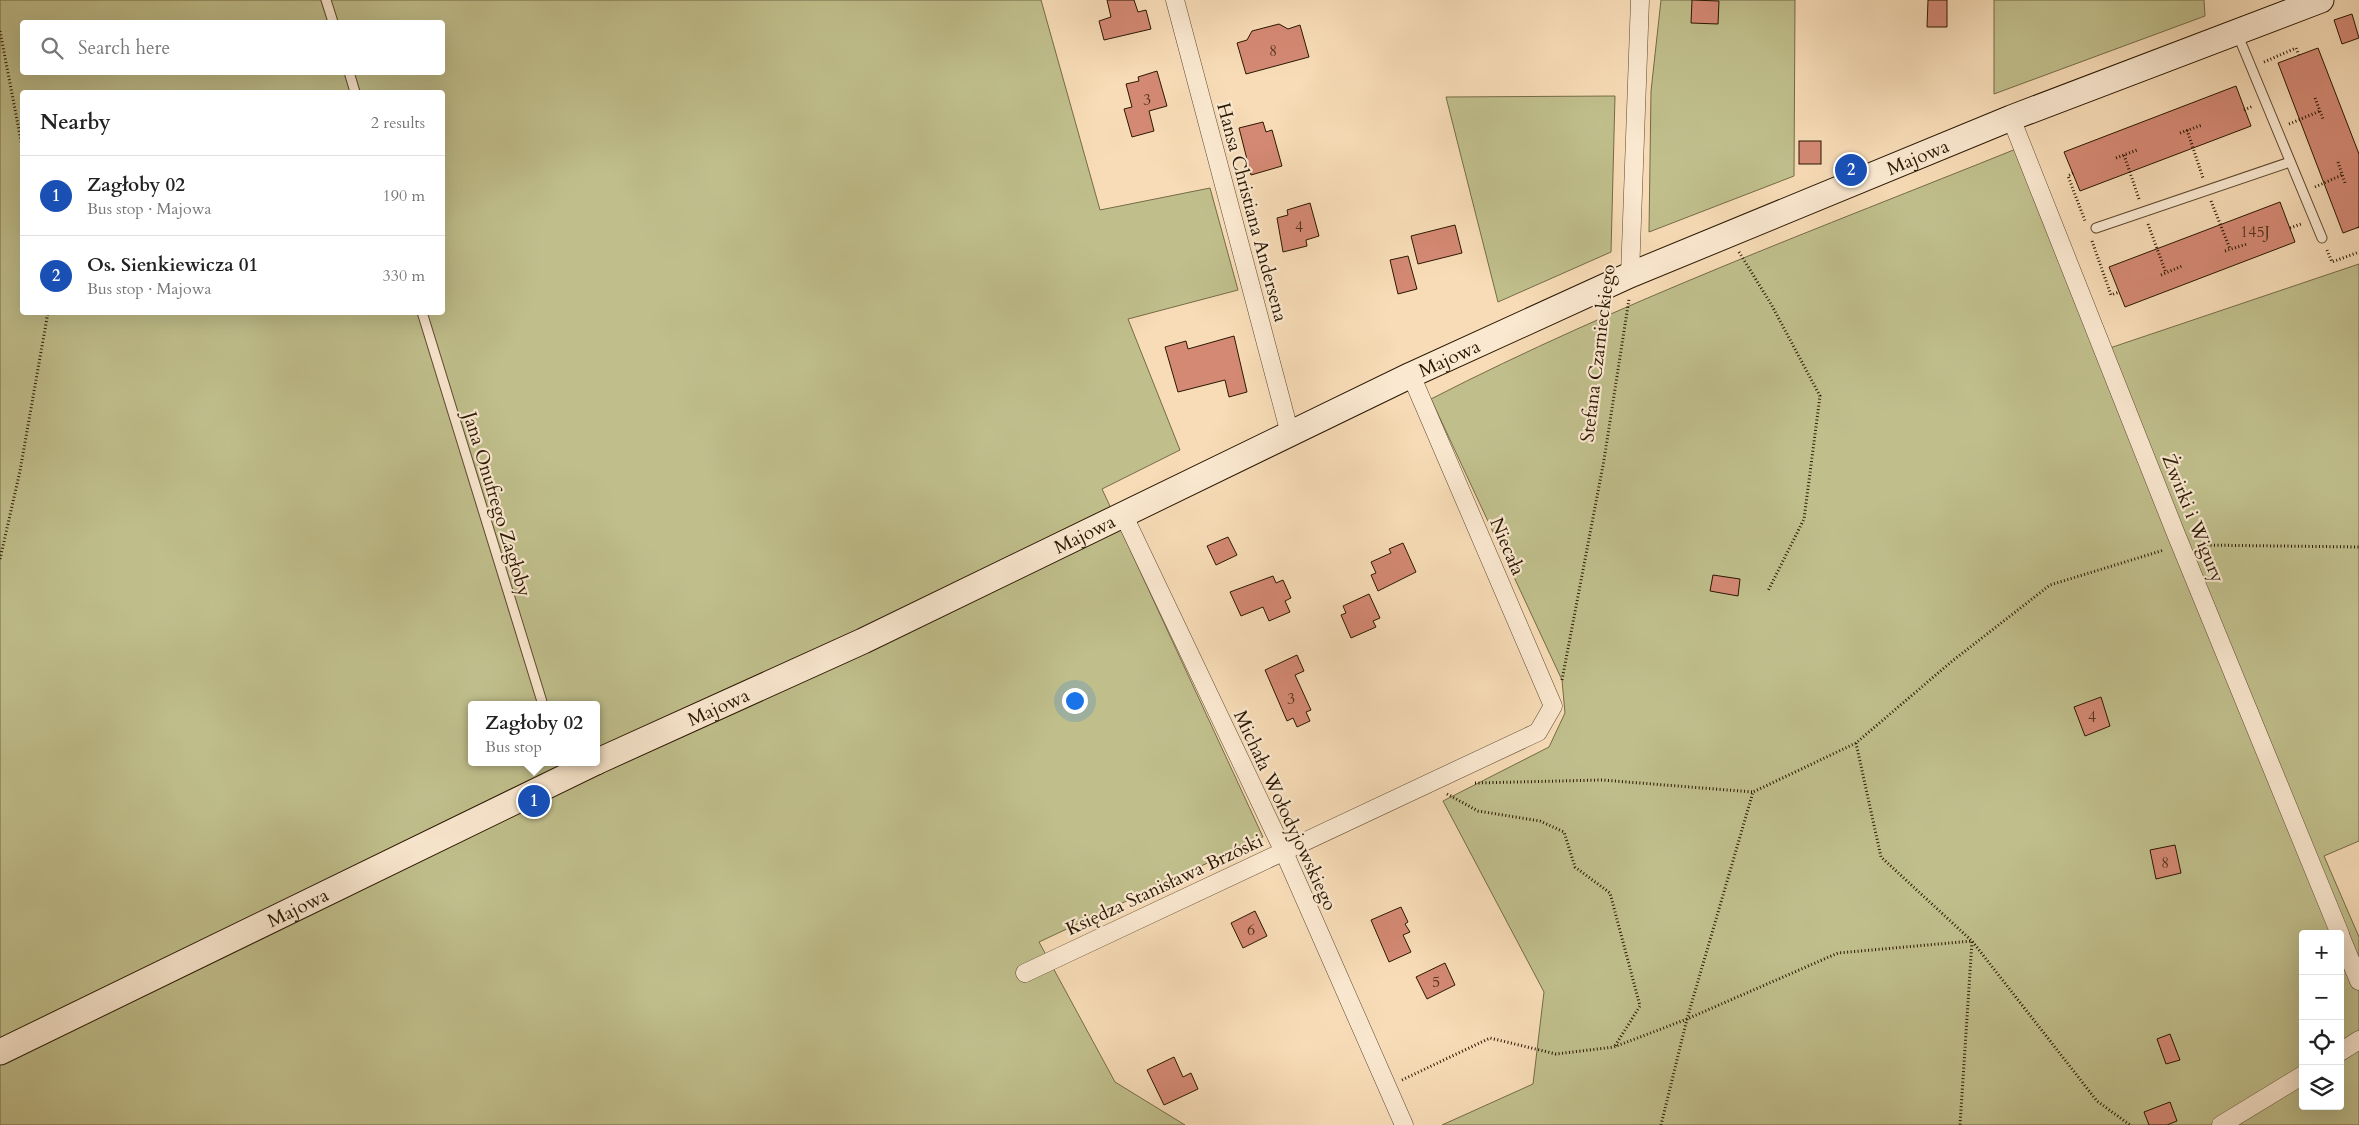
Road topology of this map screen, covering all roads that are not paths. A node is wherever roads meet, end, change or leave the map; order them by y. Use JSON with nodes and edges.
{"nodes":[{"id":1,"x":326,"y":0,"type":"edge"},
{"id":2,"x":1175,"y":0,"type":"edge"},
{"id":3,"x":1640,"y":0,"type":"edge"},
{"id":4,"x":2308,"y":2,"type":"edge"},
{"id":5,"x":332,"y":20,"type":"edge"},
{"id":6,"x":2237,"y":32,"type":"junction"},
{"id":7,"x":350,"y":75,"type":"edge"},
{"id":8,"x":354,"y":90,"type":"edge"},
{"id":9,"x":2011,"y":118,"type":"junction"},
{"id":10,"x":2290,"y":162,"type":"junction"},
{"id":11,"x":2092,"y":230,"type":"road end"},
{"id":12,"x":2322,"y":238,"type":"road end"},
{"id":13,"x":1630,"y":275,"type":"junction"},
{"id":14,"x":423,"y":315,"type":"edge"},
{"id":15,"x":1412,"y":376,"type":"junction"},
{"id":16,"x":1290,"y":434,"type":"junction"},
{"id":17,"x":1124,"y":516,"type":"junction"},
{"id":18,"x":542,"y":701,"type":"edge"},
{"id":19,"x":1538,"y":732,"type":"joint"},
{"id":20,"x":600,"y":760,"type":"edge"},
{"id":21,"x":584,"y":766,"type":"edge"},
{"id":22,"x":1284,"y":852,"type":"junction"},
{"id":23,"x":2338,"y":930,"type":"edge"},
{"id":24,"x":2344,"y":944,"type":"edge"},
{"id":25,"x":1024,"y":973,"type":"dead end"},
{"id":26,"x":2359,"y":980,"type":"edge"},
{"id":27,"x":2359,"y":1040,"type":"edge"},
{"id":28,"x":2344,"y":1049,"type":"edge"},
{"id":29,"x":0,"y":1052,"type":"edge"},
{"id":30,"x":2299,"y":1077,"type":"edge"},
{"id":31,"x":1404,"y":1125,"type":"edge"},
{"id":32,"x":2221,"y":1125,"type":"edge"}],
"edges":[{"from":1,"to":5,"type":"lane"},
{"from":2,"to":16,"type":"street","name":"Hansa Christiana Andersena"},
{"from":3,"to":13,"type":"street","name":"Stefana Czarnieckiego"},
{"from":4,"to":6,"type":"street","name":"Majowa"},
{"from":6,"to":9,"type":"street","name":"Majowa"},
{"from":6,"to":10,"type":"lane"},
{"from":7,"to":8,"type":"lane"},
{"from":9,"to":13,"type":"street","name":"Majowa"},
{"from":9,"to":23,"type":"street","name":"Żwirki i Wigury"},
{"from":10,"to":11,"type":"lane"},
{"from":10,"to":12,"type":"lane"},
{"from":13,"to":15,"type":"street","name":"Majowa"},
{"from":14,"to":18,"type":"lane","name":"Jana Onufrego Zagłoby"},
{"from":15,"to":16,"type":"street","name":"Majowa"},
{"from":15,"to":19,"type":"street","name":"Niecała"},
{"from":16,"to":17,"type":"street","name":"Majowa"},
{"from":17,"to":20,"type":"street","name":"Majowa"},
{"from":17,"to":22,"type":"street","name":"Michała Wołodyjowskiego"},
{"from":19,"to":22,"type":"street","name":"Księdza Stanisława Brzóski"},
{"from":21,"to":29,"type":"street","name":"Majowa"},
{"from":22,"to":25,"type":"street","name":"Księdza Stanisława Brzóski"},
{"from":22,"to":31,"type":"street","name":"Michała Wołodyjowskiego"},
{"from":24,"to":26,"type":"street","name":"Żwirki i Wigury"},
{"from":27,"to":28,"type":"street"},
{"from":30,"to":32,"type":"street"}]}
